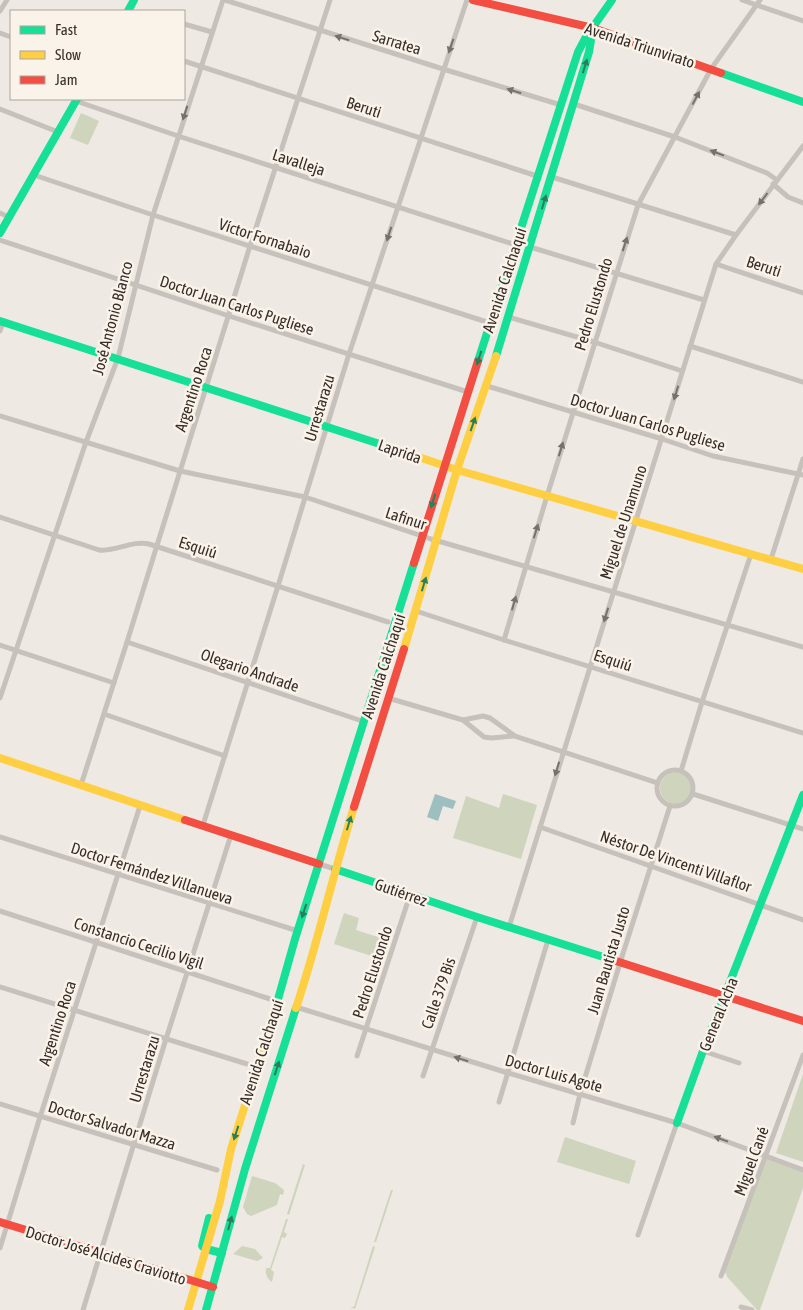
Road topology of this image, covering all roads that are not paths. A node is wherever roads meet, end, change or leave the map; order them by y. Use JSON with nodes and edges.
{"nodes":[{"id":1,"x":7,"y":0,"type":"edge"},
{"id":2,"x":224,"y":0,"type":"edge"},
{"id":3,"x":330,"y":0,"type":"edge"},
{"id":4,"x":466,"y":0,"type":"edge"},
{"id":5,"x":473,"y":0,"type":"edge"},
{"id":6,"x":612,"y":0,"type":"edge"},
{"id":7,"x":742,"y":0,"type":"edge"},
{"id":8,"x":760,"y":0,"type":"edge"},
{"id":9,"x":492,"y":2,"type":"edge"},
{"id":10,"x":756,"y":5,"type":"junction"},
{"id":11,"x":0,"y":11,"type":"edge"},
{"id":12,"x":803,"y":21,"type":"edge"},
{"id":13,"x":185,"y":24,"type":"edge"},
{"id":14,"x":593,"y":28,"type":"junction"},
{"id":15,"x":321,"y":31,"type":"junction"},
{"id":16,"x":212,"y":32,"type":"junction"},
{"id":17,"x":185,"y":61,"type":"edge"},
{"id":18,"x":200,"y":66,"type":"junction"},
{"id":19,"x":443,"y":69,"type":"junction"},
{"id":20,"x":711,"y":69,"type":"junction"},
{"id":21,"x":297,"y":98,"type":"junction"},
{"id":22,"x":76,"y":100,"type":"edge"},
{"id":23,"x":803,"y":102,"type":"edge"},
{"id":24,"x":574,"y":104,"type":"junction"},
{"id":25,"x":561,"y":105,"type":"junction"},
{"id":26,"x":0,"y":109,"type":"edge"},
{"id":27,"x":58,"y":132,"type":"junction"},
{"id":28,"x":178,"y":136,"type":"junction"},
{"id":29,"x":674,"y":137,"type":"junction"},
{"id":30,"x":420,"y":138,"type":"junction"},
{"id":31,"x":803,"y":146,"type":"edge"},
{"id":32,"x":276,"y":167,"type":"junction"},
{"id":33,"x":34,"y":175,"type":"junction"},
{"id":34,"x":537,"y":176,"type":"junction"},
{"id":35,"x":552,"y":178,"type":"junction"},
{"id":36,"x":775,"y":182,"type":"junction"},
{"id":37,"x":803,"y":203,"type":"edge"},
{"id":38,"x":638,"y":204,"type":"junction"},
{"id":39,"x":398,"y":207,"type":"junction"},
{"id":40,"x":0,"y":213,"type":"edge"},
{"id":41,"x":153,"y":215,"type":"junction"},
{"id":42,"x":9,"y":217,"type":"junction"},
{"id":43,"x":0,"y":233,"type":"edge"},
{"id":44,"x":736,"y":235,"type":"junction"},
{"id":45,"x":0,"y":240,"type":"edge"},
{"id":46,"x":516,"y":245,"type":"junction"},
{"id":47,"x":250,"y":246,"type":"junction"},
{"id":48,"x":530,"y":247,"type":"junction"},
{"id":49,"x":716,"y":264,"type":"junction"},
{"id":50,"x":616,"y":274,"type":"junction"},
{"id":51,"x":135,"y":284,"type":"junction"},
{"id":52,"x":371,"y":286,"type":"junction"},
{"id":53,"x":803,"y":293,"type":"edge"},
{"id":54,"x":704,"y":300,"type":"junction"},
{"id":55,"x":229,"y":316,"type":"junction"},
{"id":56,"x":508,"y":317,"type":"junction"},
{"id":57,"x":2,"y":322,"type":"edge"},
{"id":58,"x":490,"y":324,"type":"junction"},
{"id":59,"x":0,"y":331,"type":"edge"},
{"id":60,"x":594,"y":342,"type":"junction"},
{"id":61,"x":690,"y":346,"type":"junction"},
{"id":62,"x":349,"y":354,"type":"junction"},
{"id":63,"x":118,"y":358,"type":"junction"},
{"id":64,"x":682,"y":371,"type":"junction"},
{"id":65,"x":803,"y":382,"type":"edge"},
{"id":66,"x":486,"y":386,"type":"junction"},
{"id":67,"x":206,"y":388,"type":"junction"},
{"id":68,"x":468,"y":392,"type":"junction"},
{"id":69,"x":573,"y":413,"type":"junction"},
{"id":70,"x":0,"y":416,"type":"edge"},
{"id":71,"x":327,"y":426,"type":"junction"},
{"id":72,"x":662,"y":439,"type":"junction"},
{"id":73,"x":86,"y":442,"type":"junction"},
{"id":74,"x":803,"y":459,"type":"edge"},
{"id":75,"x":444,"y":465,"type":"junction"},
{"id":76,"x":457,"y":470,"type":"junction"},
{"id":77,"x":180,"y":471,"type":"junction"},
{"id":78,"x":801,"y":475,"type":"edge"},
{"id":79,"x":546,"y":496,"type":"junction"},
{"id":80,"x":304,"y":498,"type":"junction"},
{"id":81,"x":0,"y":516,"type":"edge"},
{"id":82,"x":636,"y":521,"type":"junction"},
{"id":83,"x":55,"y":535,"type":"junction"},
{"id":84,"x":423,"y":536,"type":"junction"},
{"id":85,"x":437,"y":541,"type":"junction"},
{"id":86,"x":157,"y":546,"type":"junction"},
{"id":87,"x":751,"y":554,"type":"junction"},
{"id":88,"x":771,"y":560,"type":"junction"},
{"id":89,"x":525,"y":566,"type":"junction"},
{"id":90,"x":803,"y":569,"type":"edge"},
{"id":91,"x":278,"y":586,"type":"junction"},
{"id":92,"x":613,"y":592,"type":"junction"},
{"id":93,"x":416,"y":611,"type":"junction"},
{"id":94,"x":388,"y":622,"type":"dead end"},
{"id":95,"x":728,"y":624,"type":"junction"},
{"id":96,"x":504,"y":640,"type":"junction"},
{"id":97,"x":127,"y":642,"type":"junction"},
{"id":98,"x":0,"y":645,"type":"edge"},
{"id":99,"x":803,"y":647,"type":"edge"},
{"id":100,"x":16,"y":650,"type":"junction"},
{"id":101,"x":590,"y":666,"type":"junction"},
{"id":102,"x":114,"y":683,"type":"junction"},
{"id":103,"x":248,"y":683,"type":"junction"},
{"id":104,"x":0,"y":698,"type":"edge"},
{"id":105,"x":388,"y":698,"type":"junction"},
{"id":106,"x":702,"y":702,"type":"junction"},
{"id":107,"x":104,"y":714,"type":"junction"},
{"id":108,"x":463,"y":720,"type":"junction"},
{"id":109,"x":365,"y":722,"type":"junction"},
{"id":110,"x":803,"y":733,"type":"edge"},
{"id":111,"x":515,"y":736,"type":"junction"},
{"id":112,"x":562,"y":753,"type":"junction"},
{"id":113,"x":225,"y":756,"type":"junction"},
{"id":114,"x":0,"y":758,"type":"edge"},
{"id":115,"x":681,"y":771,"type":"junction"},
{"id":116,"x":658,"y":783,"type":"junction"},
{"id":117,"x":81,"y":785,"type":"junction"},
{"id":118,"x":693,"y":794,"type":"junction"},
{"id":119,"x":803,"y":795,"type":"edge"},
{"id":120,"x":140,"y":806,"type":"junction"},
{"id":121,"x":670,"y":806,"type":"junction"},
{"id":122,"x":203,"y":825,"type":"junction"},
{"id":123,"x":791,"y":825,"type":"junction"},
{"id":124,"x":540,"y":827,"type":"junction"},
{"id":125,"x":803,"y":829,"type":"edge"},
{"id":126,"x":231,"y":835,"type":"junction"},
{"id":127,"x":0,"y":837,"type":"edge"},
{"id":128,"x":319,"y":864,"type":"junction"},
{"id":129,"x":650,"y":865,"type":"junction"},
{"id":130,"x":335,"y":869,"type":"junction"},
{"id":131,"x":118,"y":874,"type":"junction"},
{"id":132,"x":410,"y":895,"type":"junction"},
{"id":133,"x":209,"y":904,"type":"junction"},
{"id":134,"x":759,"y":904,"type":"junction"},
{"id":135,"x":0,"y":911,"type":"edge"},
{"id":136,"x":477,"y":917,"type":"junction"},
{"id":137,"x":803,"y":920,"type":"edge"},
{"id":138,"x":509,"y":927,"type":"junction"},
{"id":139,"x":298,"y":932,"type":"junction"},
{"id":140,"x":548,"y":940,"type":"junction"},
{"id":141,"x":96,"y":942,"type":"junction"},
{"id":142,"x":620,"y":963,"type":"junction"},
{"id":143,"x":187,"y":972,"type":"junction"},
{"id":144,"x":0,"y":986,"type":"edge"},
{"id":145,"x":725,"y":997,"type":"junction"},
{"id":146,"x":270,"y":999,"type":"dead end"},
{"id":147,"x":296,"y":1007,"type":"junction"},
{"id":148,"x":74,"y":1011,"type":"junction"},
{"id":149,"x":803,"y":1022,"type":"edge"},
{"id":150,"x":366,"y":1029,"type":"junction"},
{"id":151,"x":166,"y":1038,"type":"junction"},
{"id":152,"x":432,"y":1050,"type":"junction"},
{"id":153,"x":703,"y":1050,"type":"junction"},
{"id":154,"x":803,"y":1055,"type":"edge"},
{"id":155,"x":357,"y":1056,"type":"dead end"},
{"id":156,"x":739,"y":1063,"type":"dead end"},
{"id":157,"x":247,"y":1064,"type":"dead end"},
{"id":158,"x":508,"y":1073,"type":"junction"},
{"id":159,"x":423,"y":1076,"type":"dead end"},
{"id":160,"x":580,"y":1094,"type":"junction"},
{"id":161,"x":499,"y":1102,"type":"dead end"},
{"id":162,"x":0,"y":1104,"type":"edge"},
{"id":163,"x":40,"y":1117,"type":"junction"},
{"id":164,"x":573,"y":1123,"type":"dead end"},
{"id":165,"x":677,"y":1123,"type":"junction"},
{"id":166,"x":134,"y":1146,"type":"junction"},
{"id":167,"x":767,"y":1156,"type":"junction"},
{"id":168,"x":217,"y":1170,"type":"dead end"},
{"id":169,"x":803,"y":1170,"type":"edge"},
{"id":170,"x":4,"y":1223,"type":"edge"},
{"id":171,"x":638,"y":1235,"type":"dead end"},
{"id":172,"x":0,"y":1248,"type":"edge"},
{"id":173,"x":206,"y":1249,"type":"junction"},
{"id":174,"x":222,"y":1253,"type":"junction"},
{"id":175,"x":100,"y":1254,"type":"junction"},
{"id":176,"x":722,"y":1276,"type":"dead end"},
{"id":177,"x":197,"y":1283,"type":"junction"},
{"id":178,"x":212,"y":1287,"type":"junction"},
{"id":179,"x":741,"y":1306,"type":"dead end"},
{"id":180,"x":83,"y":1310,"type":"edge"},
{"id":181,"x":188,"y":1310,"type":"edge"},
{"id":182,"x":206,"y":1310,"type":"edge"},
{"id":183,"x":750,"y":1310,"type":"edge"}],
"edges":[{"from":1,"to":11,"type":"street"},
{"from":2,"to":15,"type":"street","name":"Sarratea"},
{"from":2,"to":16,"type":"street","name":"José Antonio Blanco"},
{"from":3,"to":15,"type":"street","name":"Argentino Roca"},
{"from":4,"to":19,"type":"street","name":"Urrestarazu","one_way":true},
{"from":5,"to":9,"type":"main road","name":"Avenida Triunvirato"},
{"from":6,"to":14,"type":"main road","name":"Avenida Calchaquí"},
{"from":7,"to":10,"type":"street"},
{"from":8,"to":10,"type":"street","name":"Pedro Elustondo"},
{"from":9,"to":14,"type":"main road","name":"Avenida Triunvirato"},
{"from":10,"to":12,"type":"street"},
{"from":10,"to":20,"type":"street","name":"Pedro Elustondo"},
{"from":13,"to":16,"type":"street"},
{"from":14,"to":20,"type":"main road","name":"Avenida Triunvirato"},
{"from":24,"to":14,"type":"main road","name":"Avenida Calchaquí","one_way":true},
{"from":14,"to":25,"type":"main road","name":"Avenida Calchaquí"},
{"from":19,"to":15,"type":"street","name":"Sarratea","one_way":true},
{"from":15,"to":21,"type":"street","name":"Argentino Roca"},
{"from":16,"to":18,"type":"street","name":"José Antonio Blanco"},
{"from":17,"to":18,"type":"street","name":"Beruti"},
{"from":18,"to":21,"type":"street","name":"Beruti"},
{"from":18,"to":28,"type":"street","name":"José Antonio Blanco","one_way":true},
{"from":25,"to":19,"type":"street","name":"Sarratea","one_way":true},
{"from":19,"to":30,"type":"street","name":"Urrestarazu"},
{"from":20,"to":23,"type":"main road","name":"Avenida Triunvirato"},
{"from":29,"to":20,"type":"street","name":"Pedro Elustondo","one_way":true},
{"from":21,"to":30,"type":"street","name":"Beruti"},
{"from":21,"to":32,"type":"street","name":"Argentino Roca"},
{"from":22,"to":27,"type":"main road"},
{"from":22,"to":28,"type":"street","name":"Lavalleja"},
{"from":24,"to":29,"type":"street"},
{"from":24,"to":35,"type":"main road","name":"Avenida Calchaquí"},
{"from":25,"to":34,"type":"main road","name":"Avenida Calchaquí"},
{"from":26,"to":27,"type":"street"},
{"from":27,"to":33,"type":"main road"},
{"from":28,"to":32,"type":"street","name":"Lavalleja"},
{"from":28,"to":41,"type":"street","name":"José Antonio Blanco"},
{"from":36,"to":29,"type":"street","one_way":true},
{"from":29,"to":38,"type":"street","name":"Pedro Elustondo"},
{"from":30,"to":34,"type":"street","name":"Beruti"},
{"from":30,"to":39,"type":"street","name":"Urrestarazu"},
{"from":31,"to":36,"type":"street","name":"Miguel de Unamuno"},
{"from":32,"to":39,"type":"street","name":"Lavalleja"},
{"from":32,"to":47,"type":"street","name":"Argentino Roca"},
{"from":33,"to":41,"type":"street","name":"Víctor Fornabaio"},
{"from":33,"to":42,"type":"main road"},
{"from":34,"to":46,"type":"main road","name":"Avenida Calchaquí"},
{"from":35,"to":38,"type":"street","name":"Beruti"},
{"from":48,"to":35,"type":"main road","name":"Avenida Calchaquí","one_way":true},
{"from":36,"to":37,"type":"street"},
{"from":36,"to":44,"type":"street","name":"Miguel de Unamuno","one_way":true},
{"from":38,"to":44,"type":"street","name":"Beruti"},
{"from":50,"to":38,"type":"street","name":"Pedro Elustondo","one_way":true},
{"from":39,"to":46,"type":"street","name":"Lavalleja"},
{"from":39,"to":52,"type":"street","name":"Urrestarazu","one_way":true},
{"from":40,"to":42,"type":"street"},
{"from":41,"to":47,"type":"street","name":"Víctor Fornabaio"},
{"from":41,"to":51,"type":"street","name":"José Antonio Blanco"},
{"from":42,"to":43,"type":"main road"},
{"from":44,"to":49,"type":"street","name":"Miguel de Unamuno"},
{"from":45,"to":51,"type":"street","name":"Doctor Juan Carlos Pugliese"},
{"from":46,"to":58,"type":"main road","name":"Avenida Calchaquí"},
{"from":47,"to":52,"type":"street","name":"Víctor Fornabaio"},
{"from":47,"to":55,"type":"street","name":"Argentino Roca"},
{"from":48,"to":50,"type":"street"},
{"from":48,"to":56,"type":"main road","name":"Avenida Calchaquí"},
{"from":49,"to":53,"type":"street","name":"Beruti"},
{"from":49,"to":54,"type":"street","name":"Miguel de Unamuno"},
{"from":50,"to":54,"type":"street"},
{"from":50,"to":60,"type":"street","name":"Pedro Elustondo"},
{"from":51,"to":55,"type":"street","name":"Doctor Juan Carlos Pugliese"},
{"from":51,"to":63,"type":"street","name":"José Antonio Blanco"},
{"from":52,"to":58,"type":"street","name":"Víctor Fornabaio"},
{"from":52,"to":62,"type":"street","name":"Urrestarazu"},
{"from":54,"to":61,"type":"street","name":"Miguel de Unamuno"},
{"from":55,"to":62,"type":"street","name":"Doctor Juan Carlos Pugliese"},
{"from":55,"to":67,"type":"street","name":"Argentino Roca"},
{"from":56,"to":60,"type":"street"},
{"from":56,"to":66,"type":"main road","name":"Avenida Calchaquí"},
{"from":57,"to":59,"type":"street"},
{"from":57,"to":63,"type":"main road","name":"Laprida"},
{"from":58,"to":68,"type":"main road","name":"Avenida Calchaquí","one_way":true},
{"from":60,"to":64,"type":"street"},
{"from":60,"to":69,"type":"street","name":"Pedro Elustondo"},
{"from":61,"to":64,"type":"street","name":"Miguel de Unamuno"},
{"from":61,"to":65,"type":"street"},
{"from":62,"to":68,"type":"street","name":"Doctor Juan Carlos Pugliese"},
{"from":62,"to":71,"type":"street","name":"Urrestarazu"},
{"from":63,"to":67,"type":"main road","name":"Laprida"},
{"from":63,"to":73,"type":"street","name":"José Antonio Blanco"},
{"from":64,"to":72,"type":"street","name":"Miguel de Unamuno","one_way":true},
{"from":66,"to":69,"type":"street","name":"Doctor Juan Carlos Pugliese"},
{"from":76,"to":66,"type":"main road","name":"Avenida Calchaquí","one_way":true},
{"from":67,"to":71,"type":"main road","name":"Laprida"},
{"from":67,"to":77,"type":"street","name":"Argentino Roca"},
{"from":68,"to":75,"type":"main road","name":"Avenida Calchaquí"},
{"from":69,"to":72,"type":"street","name":"Doctor Juan Carlos Pugliese"},
{"from":79,"to":69,"type":"street","name":"Pedro Elustondo","one_way":true},
{"from":70,"to":73,"type":"street","name":"Lafinur"},
{"from":71,"to":75,"type":"main road","name":"Laprida"},
{"from":71,"to":80,"type":"street","name":"Urrestarazu"},
{"from":72,"to":78,"type":"street","name":"Doctor Juan Carlos Pugliese"},
{"from":72,"to":82,"type":"street","name":"Miguel de Unamuno"},
{"from":73,"to":77,"type":"street","name":"Lafinur"},
{"from":73,"to":83,"type":"street","name":"José Antonio Blanco"},
{"from":74,"to":78,"type":"street"},
{"from":75,"to":76,"type":"main road","name":"Laprida"},
{"from":75,"to":84,"type":"main road","name":"Avenida Calchaquí","one_way":true},
{"from":76,"to":79,"type":"main road","name":"Laprida"},
{"from":76,"to":85,"type":"main road","name":"Avenida Calchaquí"},
{"from":77,"to":80,"type":"street","name":"Lafinur"},
{"from":77,"to":86,"type":"street","name":"Argentino Roca"},
{"from":78,"to":88,"type":"street"},
{"from":79,"to":82,"type":"main road","name":"Laprida"},
{"from":89,"to":79,"type":"street","name":"Pedro Elustondo","one_way":true},
{"from":80,"to":84,"type":"street","name":"Lafinur"},
{"from":80,"to":91,"type":"street","name":"Urrestarazu"},
{"from":81,"to":83,"type":"street","name":"Esquiú"},
{"from":82,"to":87,"type":"main road","name":"Laprida"},
{"from":82,"to":92,"type":"street","name":"Miguel de Unamuno"},
{"from":83,"to":86,"type":"street","name":"Esquiú"},
{"from":83,"to":100,"type":"street","name":"José Antonio Blanco"},
{"from":84,"to":85,"type":"street","name":"Lafinur"},
{"from":84,"to":109,"type":"main road","name":"Avenida Calchaquí"},
{"from":85,"to":89,"type":"street","name":"Lafinur"},
{"from":93,"to":85,"type":"main road","name":"Avenida Calchaquí","one_way":true},
{"from":86,"to":91,"type":"street","name":"Esquiú"},
{"from":86,"to":97,"type":"street","name":"Argentino Roca"},
{"from":87,"to":88,"type":"main road","name":"Laprida"},
{"from":87,"to":95,"type":"street"},
{"from":88,"to":90,"type":"main road","name":"Laprida"},
{"from":89,"to":92,"type":"street","name":"Lafinur"},
{"from":96,"to":89,"type":"street","name":"Pedro Elustondo","one_way":true},
{"from":91,"to":94,"type":"street","name":"Esquiú"},
{"from":91,"to":103,"type":"street","name":"Urrestarazu"},
{"from":92,"to":95,"type":"street","name":"Lafinur"},
{"from":92,"to":101,"type":"street","name":"Miguel de Unamuno","one_way":true},
{"from":93,"to":96,"type":"street","name":"Esquiú"},
{"from":93,"to":105,"type":"main road","name":"Avenida Calchaquí"},
{"from":95,"to":99,"type":"street","name":"Lafinur"},
{"from":95,"to":106,"type":"street"},
{"from":96,"to":101,"type":"street","name":"Esquiú"},
{"from":97,"to":102,"type":"street","name":"Argentino Roca"},
{"from":97,"to":103,"type":"street","name":"Olegario Andrade"},
{"from":98,"to":100,"type":"street"},
{"from":100,"to":102,"type":"street"},
{"from":100,"to":104,"type":"street","name":"José Antonio Blanco"},
{"from":101,"to":106,"type":"street","name":"Esquiú"},
{"from":101,"to":112,"type":"street","name":"Miguel de Unamuno"},
{"from":102,"to":107,"type":"street","name":"Argentino Roca"},
{"from":103,"to":109,"type":"street","name":"Olegario Andrade"},
{"from":103,"to":113,"type":"street","name":"Urrestarazu"},
{"from":105,"to":108,"type":"street"},
{"from":130,"to":105,"type":"main road","name":"Avenida Calchaquí","one_way":true},
{"from":106,"to":110,"type":"street","name":"Esquiú"},
{"from":106,"to":115,"type":"street"},
{"from":107,"to":113,"type":"street"},
{"from":107,"to":117,"type":"street","name":"Argentino Roca"},
{"from":108,"to":111,"type":"street"},
{"from":108,"to":111,"type":"street"},
{"from":109,"to":128,"type":"main road","name":"Avenida Calchaquí"},
{"from":111,"to":112,"type":"street"},
{"from":112,"to":116,"type":"street"},
{"from":112,"to":124,"type":"street","name":"Miguel de Unamuno","one_way":true},
{"from":113,"to":122,"type":"street","name":"Urrestarazu"},
{"from":114,"to":117,"type":"main road","name":"Gutiérrez"},
{"from":115,"to":116,"type":"street"},
{"from":115,"to":118,"type":"street"},
{"from":116,"to":121,"type":"street"},
{"from":117,"to":120,"type":"main road","name":"Gutiérrez"},
{"from":118,"to":121,"type":"street"},
{"from":118,"to":123,"type":"street"},
{"from":119,"to":123,"type":"main road","name":"General Acha"},
{"from":120,"to":122,"type":"main road","name":"Gutiérrez"},
{"from":120,"to":131,"type":"street","name":"Argentino Roca"},
{"from":121,"to":129,"type":"street","name":"Juan Bautista Justo"},
{"from":122,"to":126,"type":"main road","name":"Gutiérrez"},
{"from":123,"to":125,"type":"street"},
{"from":123,"to":134,"type":"main road","name":"General Acha"},
{"from":124,"to":129,"type":"street","name":"Néstor De Vincenti Villaflor"},
{"from":124,"to":138,"type":"street","name":"Miguel de Unamuno"},
{"from":126,"to":128,"type":"main road","name":"Gutiérrez"},
{"from":126,"to":133,"type":"street","name":"Urrestarazu"},
{"from":127,"to":131,"type":"street","name":"Doctor Fernández Villanueva"},
{"from":128,"to":130,"type":"street","name":"Gutiérrez"},
{"from":128,"to":139,"type":"main road","name":"Avenida Calchaquí","one_way":true},
{"from":129,"to":134,"type":"street","name":"Néstor De Vincenti Villaflor"},
{"from":129,"to":142,"type":"street","name":"Juan Bautista Justo"},
{"from":130,"to":132,"type":"main road","name":"Gutiérrez"},
{"from":130,"to":147,"type":"main road","name":"Avenida Calchaquí"},
{"from":131,"to":133,"type":"street","name":"Doctor Fernández Villanueva"},
{"from":131,"to":141,"type":"street","name":"Argentino Roca"},
{"from":132,"to":136,"type":"main road","name":"Gutiérrez"},
{"from":132,"to":150,"type":"street","name":"Pedro Elustondo"},
{"from":133,"to":139,"type":"street","name":"Doctor Fernández Villanueva"},
{"from":133,"to":143,"type":"street","name":"Urrestarazu"},
{"from":134,"to":137,"type":"street","name":"Néstor De Vincenti Villaflor"},
{"from":134,"to":145,"type":"main road","name":"General Acha"},
{"from":135,"to":141,"type":"street","name":"Constancio Cecilio Vigil"},
{"from":136,"to":138,"type":"main road","name":"Gutiérrez"},
{"from":136,"to":152,"type":"street","name":"Calle 379 Bis"},
{"from":138,"to":140,"type":"main road","name":"Gutiérrez"},
{"from":139,"to":173,"type":"main road","name":"Avenida Calchaquí","one_way":true},
{"from":140,"to":142,"type":"main road","name":"Gutiérrez"},
{"from":140,"to":158,"type":"street"},
{"from":141,"to":143,"type":"street","name":"Constancio Cecilio Vigil"},
{"from":141,"to":148,"type":"street","name":"Argentino Roca"},
{"from":142,"to":145,"type":"main road","name":"Gutiérrez"},
{"from":142,"to":160,"type":"street","name":"Juan Bautista Justo"},
{"from":143,"to":146,"type":"street","name":"Constancio Cecilio Vigil"},
{"from":143,"to":151,"type":"street","name":"Urrestarazu"},
{"from":144,"to":148,"type":"street"},
{"from":145,"to":149,"type":"main road","name":"Gutiérrez"},
{"from":145,"to":153,"type":"main road","name":"General Acha"},
{"from":147,"to":150,"type":"street","name":"Doctor Luis Agote"},
{"from":174,"to":147,"type":"main road","name":"Avenida Calchaquí","one_way":true},
{"from":148,"to":151,"type":"street"},
{"from":148,"to":163,"type":"street","name":"Argentino Roca"},
{"from":150,"to":152,"type":"street","name":"Doctor Luis Agote"},
{"from":150,"to":155,"type":"street","name":"Pedro Elustondo"},
{"from":151,"to":157,"type":"street"},
{"from":151,"to":166,"type":"street","name":"Urrestarazu"},
{"from":158,"to":152,"type":"street","name":"Doctor Luis Agote","one_way":true},
{"from":152,"to":159,"type":"street","name":"Calle 379 Bis"},
{"from":153,"to":156,"type":"street"},
{"from":153,"to":165,"type":"main road","name":"General Acha"},
{"from":154,"to":167,"type":"street","name":"Miguel Cané"},
{"from":158,"to":160,"type":"street","name":"Doctor Luis Agote"},
{"from":158,"to":161,"type":"street"},
{"from":160,"to":164,"type":"street","name":"Juan Bautista Justo"},
{"from":160,"to":165,"type":"street","name":"Doctor Luis Agote"},
{"from":162,"to":163,"type":"street","name":"Doctor Salvador Mazza"},
{"from":163,"to":166,"type":"street","name":"Doctor Salvador Mazza"},
{"from":163,"to":170,"type":"street","name":"Argentino Roca"},
{"from":167,"to":165,"type":"street","name":"Doctor Luis Agote","one_way":true},
{"from":165,"to":171,"type":"street","name":"General Acha"},
{"from":166,"to":168,"type":"street","name":"Doctor Salvador Mazza"},
{"from":166,"to":175,"type":"street","name":"Urrestarazu"},
{"from":167,"to":169,"type":"street","name":"Doctor Luis Agote"},
{"from":167,"to":176,"type":"street","name":"Miguel Cané"},
{"from":170,"to":172,"type":"street","name":"Argentino Roca"},
{"from":170,"to":175,"type":"main road","name":"Doctor José Alcides Craviotto"},
{"from":173,"to":174,"type":"main road"},
{"from":173,"to":177,"type":"main road"},
{"from":174,"to":178,"type":"main road","name":"Avenida Calchaquí"},
{"from":175,"to":177,"type":"main road","name":"Doctor José Alcides Craviotto"},
{"from":175,"to":180,"type":"street","name":"Urrestarazu"},
{"from":177,"to":178,"type":"main road","name":"Doctor José Alcides Craviotto"},
{"from":177,"to":181,"type":"main road"},
{"from":178,"to":182,"type":"main road","name":"Avenida Calchaquí"},
{"from":179,"to":183,"type":"street"}]}
